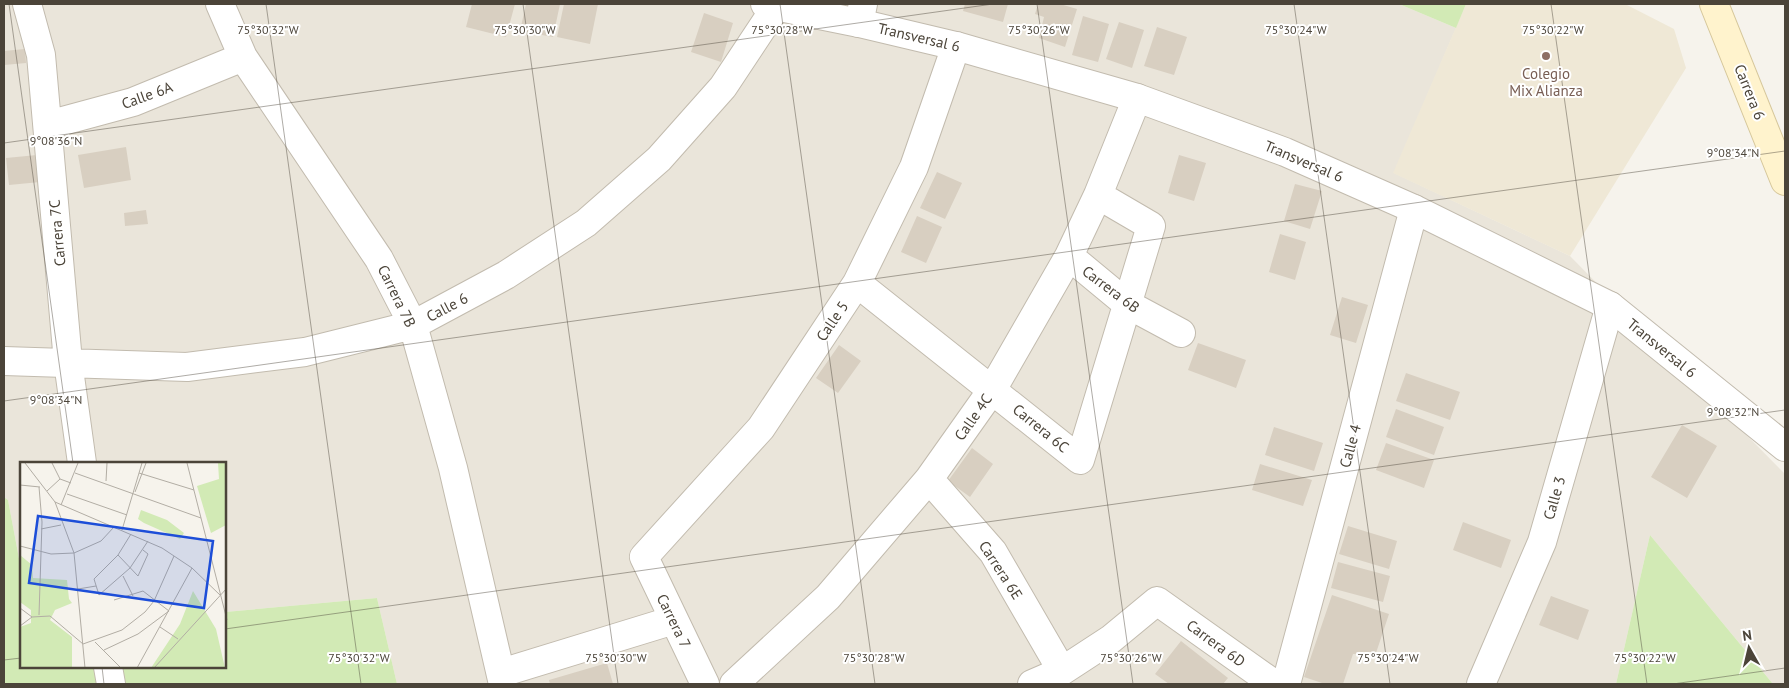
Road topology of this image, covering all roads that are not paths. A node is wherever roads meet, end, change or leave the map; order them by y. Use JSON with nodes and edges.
{"nodes":[{"id":1,"x":28,"y":4,"type":"edge"},
{"id":2,"x":220,"y":4,"type":"edge"},
{"id":3,"x":1714,"y":4,"type":"edge"},
{"id":4,"x":770,"y":5,"type":"edge"},
{"id":5,"x":861,"y":13,"type":"edge"},
{"id":6,"x":956,"y":46,"type":"junction"},
{"id":7,"x":243,"y":57,"type":"junction"},
{"id":8,"x":1137,"y":98,"type":"junction"},
{"id":9,"x":48,"y":125,"type":"junction"},
{"id":10,"x":1785,"y":181,"type":"edge"},
{"id":11,"x":1098,"y":195,"type":"junction"},
{"id":12,"x":1414,"y":209,"type":"junction"},
{"id":13,"x":1069,"y":256,"type":"junction"},
{"id":14,"x":857,"y":283,"type":"junction"},
{"id":15,"x":1127,"y":304,"type":"junction"},
{"id":16,"x":1610,"y":306,"type":"junction"},
{"id":17,"x":413,"y":325,"type":"junction"},
{"id":18,"x":1181,"y":333,"type":"dead end"},
{"id":19,"x":4,"y":361,"type":"edge"},
{"id":20,"x":68,"y":362,"type":"junction"},
{"id":21,"x":992,"y":390,"type":"junction"},
{"id":22,"x":1785,"y":446,"type":"edge"},
{"id":23,"x":82,"y":462,"type":"edge"},
{"id":24,"x":929,"y":479,"type":"junction"},
{"id":25,"x":644,"y":557,"type":"joint"},
{"id":26,"x":674,"y":620,"type":"junction"},
{"id":27,"x":108,"y":668,"type":"edge"},
{"id":28,"x":1062,"y":671,"type":"junction"},
{"id":29,"x":502,"y":679,"type":"edge"},
{"id":30,"x":111,"y":684,"type":"edge"},
{"id":31,"x":705,"y":684,"type":"edge"},
{"id":32,"x":734,"y":684,"type":"edge"},
{"id":33,"x":1032,"y":684,"type":"edge"},
{"id":34,"x":1274,"y":684,"type":"edge"},
{"id":35,"x":1286,"y":684,"type":"edge"},
{"id":36,"x":1481,"y":684,"type":"edge"}],
"edges":[{"from":1,"to":9,"type":"street","name":"Carrera 7C"},
{"from":2,"to":7,"type":"street","name":"Carrera 7B"},
{"from":3,"to":10,"type":"main road","name":"Carrera 6"},
{"from":4,"to":5,"type":"street","name":"Transversal 6"},
{"from":4,"to":17,"type":"street","name":"Calle 6"},
{"from":5,"to":6,"type":"street","name":"Transversal 6"},
{"from":6,"to":8,"type":"street","name":"Transversal 6"},
{"from":6,"to":14,"type":"street","name":"Calle 5"},
{"from":7,"to":9,"type":"street","name":"Calle 6A"},
{"from":7,"to":17,"type":"street","name":"Carrera 7B"},
{"from":8,"to":11,"type":"street","name":"Calle 4C"},
{"from":8,"to":12,"type":"street","name":"Transversal 6"},
{"from":9,"to":20,"type":"street","name":"Carrera 7C"},
{"from":11,"to":13,"type":"street","name":"Calle 4C"},
{"from":11,"to":15,"type":"street","name":"Carrera 6C"},
{"from":12,"to":16,"type":"street","name":"Transversal 6"},
{"from":12,"to":35,"type":"street","name":"Calle 4"},
{"from":13,"to":15,"type":"street","name":"Carrera 6B"},
{"from":13,"to":21,"type":"street","name":"Calle 4C"},
{"from":14,"to":21,"type":"street","name":"Carrera 6C"},
{"from":14,"to":25,"type":"street","name":"Calle 5"},
{"from":15,"to":18,"type":"street","name":"Carrera 6B"},
{"from":15,"to":21,"type":"street","name":"Carrera 6C"},
{"from":16,"to":22,"type":"street","name":"Transversal 6"},
{"from":16,"to":36,"type":"street","name":"Calle 3"},
{"from":17,"to":20,"type":"street","name":"Calle 6"},
{"from":17,"to":29,"type":"street","name":"Carrera 7B"},
{"from":19,"to":20,"type":"street","name":"Calle 6"},
{"from":20,"to":23,"type":"street","name":"Carrera 7C"},
{"from":21,"to":24,"type":"street","name":"Calle 4C"},
{"from":24,"to":28,"type":"street","name":"Carrera 6E"},
{"from":24,"to":32,"type":"street","name":"Calle 4C"},
{"from":25,"to":26,"type":"street","name":"Carrera 7"},
{"from":26,"to":29,"type":"street"},
{"from":26,"to":31,"type":"street","name":"Carrera 7"},
{"from":27,"to":30,"type":"street"},
{"from":28,"to":33,"type":"street"},
{"from":28,"to":34,"type":"street","name":"Carrera 6D"}]}
